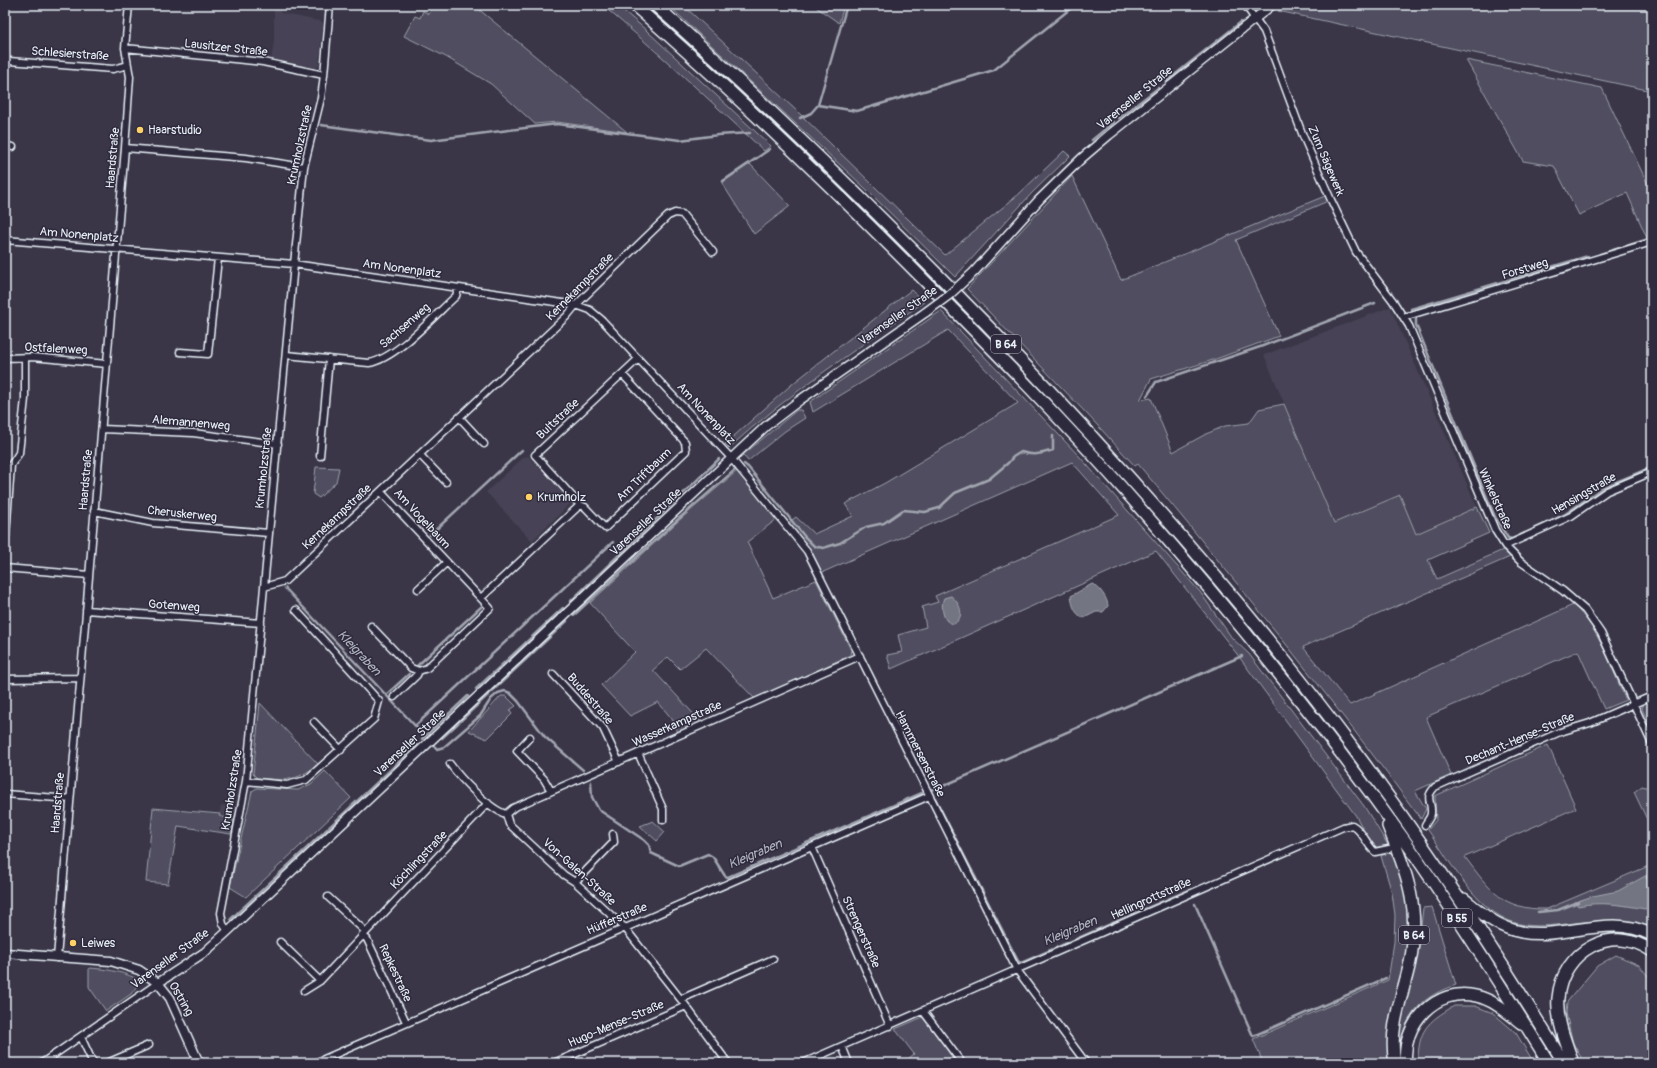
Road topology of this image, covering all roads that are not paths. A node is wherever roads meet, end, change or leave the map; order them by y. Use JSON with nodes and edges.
{"nodes":[{"id":1,"x":129,"y":5,"type":"edge"},
{"id":2,"x":330,"y":5,"type":"edge"},
{"id":3,"x":634,"y":5,"type":"edge"},
{"id":4,"x":655,"y":5,"type":"edge"},
{"id":5,"x":1244,"y":5,"type":"edge"},
{"id":6,"x":1272,"y":5,"type":"edge"},
{"id":7,"x":1254,"y":18,"type":"junction"},
{"id":8,"x":125,"y":48,"type":"junction"},
{"id":9,"x":9,"y":61,"type":"dead end"},
{"id":10,"x":128,"y":65,"type":"junction"},
{"id":11,"x":324,"y":75,"type":"junction"},
{"id":12,"x":5,"y":146,"type":"edge"},
{"id":13,"x":13,"y":147,"type":"dead end"},
{"id":14,"x":125,"y":148,"type":"junction"},
{"id":15,"x":304,"y":167,"type":"junction"},
{"id":16,"x":5,"y":240,"type":"edge"},
{"id":17,"x":1652,"y":242,"type":"edge"},
{"id":18,"x":116,"y":249,"type":"junction"},
{"id":19,"x":713,"y":252,"type":"dead end"},
{"id":20,"x":218,"y":258,"type":"junction"},
{"id":21,"x":294,"y":264,"type":"junction"},
{"id":22,"x":458,"y":289,"type":"junction"},
{"id":23,"x":576,"y":305,"type":"junction"},
{"id":24,"x":1404,"y":317,"type":"junction"},
{"id":25,"x":180,"y":352,"type":"dead end"},
{"id":26,"x":286,"y":355,"type":"junction"},
{"id":27,"x":5,"y":358,"type":"edge"},
{"id":28,"x":25,"y":358,"type":"junction"},
{"id":29,"x":329,"y":359,"type":"junction"},
{"id":30,"x":638,"y":359,"type":"junction"},
{"id":31,"x":107,"y":364,"type":"junction"},
{"id":32,"x":622,"y":374,"type":"junction"},
{"id":33,"x":460,"y":418,"type":"junction"},
{"id":34,"x":102,"y":429,"type":"junction"},
{"id":35,"x":278,"y":444,"type":"junction"},
{"id":36,"x":484,"y":444,"type":"dead end"},
{"id":37,"x":420,"y":455,"type":"junction"},
{"id":38,"x":320,"y":456,"type":"dead end"},
{"id":39,"x":731,"y":458,"type":"junction"},
{"id":40,"x":1652,"y":472,"type":"edge"},
{"id":41,"x":446,"y":482,"type":"dead end"},
{"id":42,"x":381,"y":492,"type":"junction"},
{"id":43,"x":580,"y":505,"type":"junction"},
{"id":44,"x":94,"y":511,"type":"junction"},
{"id":45,"x":268,"y":533,"type":"junction"},
{"id":46,"x":6,"y":536,"type":"edge"},
{"id":47,"x":1505,"y":546,"type":"junction"},
{"id":48,"x":447,"y":562,"type":"junction"},
{"id":49,"x":5,"y":568,"type":"edge"},
{"id":50,"x":89,"y":575,"type":"junction"},
{"id":51,"x":264,"y":587,"type":"junction"},
{"id":52,"x":418,"y":589,"type":"dead end"},
{"id":53,"x":481,"y":598,"type":"junction"},
{"id":54,"x":86,"y":610,"type":"junction"},
{"id":55,"x":296,"y":610,"type":"dead end"},
{"id":56,"x":261,"y":623,"type":"junction"},
{"id":57,"x":371,"y":626,"type":"dead end"},
{"id":58,"x":860,"y":656,"type":"junction"},
{"id":59,"x":419,"y":671,"type":"junction"},
{"id":60,"x":554,"y":674,"type":"dead end"},
{"id":61,"x":80,"y":678,"type":"junction"},
{"id":62,"x":5,"y":679,"type":"edge"},
{"id":63,"x":1652,"y":696,"type":"edge"},
{"id":64,"x":394,"y":697,"type":"dead end"},
{"id":65,"x":1633,"y":704,"type":"junction"},
{"id":66,"x":314,"y":722,"type":"dead end"},
{"id":67,"x":530,"y":737,"type":"dead end"},
{"id":68,"x":1652,"y":744,"type":"edge"},
{"id":69,"x":341,"y":750,"type":"junction"},
{"id":70,"x":638,"y":753,"type":"junction"},
{"id":71,"x":618,"y":762,"type":"junction"},
{"id":72,"x":450,"y":764,"type":"dead end"},
{"id":73,"x":246,"y":782,"type":"junction"},
{"id":74,"x":551,"y":791,"type":"junction"},
{"id":75,"x":5,"y":794,"type":"edge"},
{"id":76,"x":929,"y":796,"type":"junction"},
{"id":77,"x":70,"y":799,"type":"junction"},
{"id":78,"x":488,"y":803,"type":"junction"},
{"id":79,"x":1382,"y":810,"type":"junction"},
{"id":80,"x":506,"y":814,"type":"junction"},
{"id":81,"x":664,"y":820,"type":"dead end"},
{"id":82,"x":1425,"y":825,"type":"dead end"},
{"id":83,"x":613,"y":834,"type":"dead end"},
{"id":84,"x":812,"y":847,"type":"junction"},
{"id":85,"x":1389,"y":849,"type":"dead end"},
{"id":86,"x":575,"y":882,"type":"junction"},
{"id":87,"x":1455,"y":892,"type":"junction"},
{"id":88,"x":328,"y":897,"type":"dead end"},
{"id":89,"x":625,"y":928,"type":"junction"},
{"id":90,"x":228,"y":931,"type":"junction"},
{"id":91,"x":364,"y":933,"type":"junction"},
{"id":92,"x":1652,"y":935,"type":"edge"},
{"id":93,"x":280,"y":942,"type":"dead end"},
{"id":94,"x":1652,"y":951,"type":"edge"},
{"id":95,"x":5,"y":953,"type":"edge"},
{"id":96,"x":57,"y":958,"type":"junction"},
{"id":97,"x":773,"y":959,"type":"dead end"},
{"id":98,"x":1017,"y":970,"type":"junction"},
{"id":99,"x":320,"y":981,"type":"junction"},
{"id":100,"x":158,"y":983,"type":"junction"},
{"id":101,"x":304,"y":992,"type":"dead end"},
{"id":102,"x":680,"y":999,"type":"junction"},
{"id":103,"x":686,"y":1006,"type":"junction"},
{"id":104,"x":924,"y":1011,"type":"junction"},
{"id":105,"x":406,"y":1022,"type":"junction"},
{"id":106,"x":890,"y":1026,"type":"junction"},
{"id":107,"x":1527,"y":1028,"type":"junction"},
{"id":108,"x":81,"y":1036,"type":"junction"},
{"id":109,"x":148,"y":1045,"type":"dead end"},
{"id":110,"x":842,"y":1046,"type":"junction"},
{"id":111,"x":42,"y":1063,"type":"edge"},
{"id":112,"x":93,"y":1063,"type":"edge"},
{"id":113,"x":107,"y":1063,"type":"edge"},
{"id":114,"x":199,"y":1063,"type":"edge"},
{"id":115,"x":314,"y":1063,"type":"edge"},
{"id":116,"x":554,"y":1063,"type":"edge"},
{"id":117,"x":728,"y":1063,"type":"edge"},
{"id":118,"x":803,"y":1063,"type":"edge"},
{"id":119,"x":849,"y":1063,"type":"edge"},
{"id":120,"x":962,"y":1063,"type":"edge"},
{"id":121,"x":1086,"y":1063,"type":"edge"},
{"id":122,"x":1395,"y":1063,"type":"edge"},
{"id":123,"x":1406,"y":1063,"type":"edge"},
{"id":124,"x":1549,"y":1063,"type":"edge"},
{"id":125,"x":1564,"y":1063,"type":"edge"},
{"id":126,"x":1573,"y":1063,"type":"edge"}],
"edges":[{"from":1,"to":8,"type":"street","name":"Haardstraße"},
{"from":2,"to":11,"type":"street","name":"Krumholzstraße"},
{"from":3,"to":79,"type":"highway","number":"B 64"},
{"from":4,"to":87,"type":"highway","number":"B 64"},
{"from":5,"to":7,"type":"street","name":"Zum Sägewerk"},
{"from":6,"to":7,"type":"main road","name":"Varenseller Straße"},
{"from":7,"to":24,"type":"street","name":"Zum Sägewerk"},
{"from":7,"to":39,"type":"main road","name":"Varenseller Straße","bridge":true},
{"from":8,"to":10,"type":"street","name":"Haardstraße"},
{"from":8,"to":11,"type":"street","name":"Lausitzer Straße"},
{"from":9,"to":10,"type":"street","name":"Schlesierstraße"},
{"from":10,"to":14,"type":"street","name":"Haardstraße"},
{"from":11,"to":15,"type":"street","name":"Krumholzstraße"},
{"from":12,"to":13,"type":"street"},
{"from":14,"to":15,"type":"street"},
{"from":14,"to":18,"type":"street","name":"Haardstraße"},
{"from":15,"to":21,"type":"street","name":"Krumholzstraße"},
{"from":16,"to":18,"type":"street","name":"Am Nonenplatz"},
{"from":17,"to":24,"type":"street","name":"Forstweg"},
{"from":18,"to":20,"type":"street","name":"Am Nonenplatz"},
{"from":18,"to":31,"type":"street","name":"Haardstraße"},
{"from":19,"to":23,"type":"street","name":"Kernekampstraße"},
{"from":20,"to":21,"type":"street","name":"Am Nonenplatz"},
{"from":20,"to":25,"type":"street"},
{"from":21,"to":22,"type":"street","name":"Am Nonenplatz"},
{"from":21,"to":26,"type":"street","name":"Krumholzstraße"},
{"from":22,"to":23,"type":"street","name":"Am Nonenplatz"},
{"from":22,"to":29,"type":"street","name":"Sachsenweg"},
{"from":23,"to":30,"type":"street","name":"Am Nonenplatz"},
{"from":23,"to":33,"type":"street","name":"Kernekampstraße"},
{"from":24,"to":47,"type":"street","name":"Winkelstraße"},
{"from":26,"to":29,"type":"street","name":"Sachsenweg"},
{"from":26,"to":35,"type":"street","name":"Krumholzstraße"},
{"from":27,"to":28,"type":"street","name":"Ostfalenweg"},
{"from":28,"to":31,"type":"street","name":"Ostfalenweg"},
{"from":28,"to":46,"type":"street"},
{"from":29,"to":38,"type":"street"},
{"from":30,"to":32,"type":"street","name":"Bultstraße"},
{"from":30,"to":39,"type":"street","name":"Am Nonenplatz"},
{"from":31,"to":34,"type":"street","name":"Haardstraße"},
{"from":32,"to":43,"type":"street","name":"Bultstraße"},
{"from":32,"to":43,"type":"street","name":"Am Triftbaum"},
{"from":33,"to":36,"type":"street"},
{"from":33,"to":37,"type":"street","name":"Kernekampstraße"},
{"from":34,"to":35,"type":"street","name":"Alemannenweg"},
{"from":34,"to":44,"type":"street","name":"Haardstraße"},
{"from":35,"to":45,"type":"street","name":"Krumholzstraße"},
{"from":37,"to":41,"type":"street"},
{"from":37,"to":42,"type":"street","name":"Kernekampstraße"},
{"from":39,"to":58,"type":"street","name":"Hammersenstraße"},
{"from":39,"to":90,"type":"main road","name":"Varenseller Straße"},
{"from":40,"to":47,"type":"street","name":"Hensingstraße"},
{"from":42,"to":48,"type":"street","name":"Am Vogelbaum"},
{"from":42,"to":51,"type":"street","name":"Kernekampstraße"},
{"from":43,"to":53,"type":"street"},
{"from":44,"to":45,"type":"street","name":"Cheruskerweg"},
{"from":44,"to":50,"type":"street","name":"Haardstraße"},
{"from":45,"to":51,"type":"street","name":"Krumholzstraße"},
{"from":47,"to":65,"type":"street","name":"Winkelstraße"},
{"from":48,"to":52,"type":"street","name":"Am Vogelbaum"},
{"from":48,"to":53,"type":"street","name":"Am Vogelbaum"},
{"from":49,"to":50,"type":"street"},
{"from":50,"to":54,"type":"street","name":"Haardstraße"},
{"from":51,"to":56,"type":"street","name":"Krumholzstraße"},
{"from":53,"to":59,"type":"street","name":"Am Vogelbaum"},
{"from":54,"to":56,"type":"street","name":"Gotenweg"},
{"from":54,"to":61,"type":"street","name":"Haardstraße"},
{"from":55,"to":69,"type":"street"},
{"from":56,"to":73,"type":"street","name":"Krumholzstraße"},
{"from":57,"to":59,"type":"street"},
{"from":58,"to":70,"type":"street","name":"Wasserkampstraße"},
{"from":58,"to":76,"type":"street","name":"Hammersenstraße"},
{"from":59,"to":64,"type":"street","name":"Am Vogelbaum"},
{"from":60,"to":71,"type":"street","name":"Buddestraße"},
{"from":61,"to":62,"type":"street"},
{"from":61,"to":77,"type":"street","name":"Haardstraße"},
{"from":63,"to":65,"type":"street","name":"Dechant-Hense-Straße"},
{"from":65,"to":68,"type":"street","name":"Winkelstraße"},
{"from":65,"to":82,"type":"street","name":"Dechant-Hense-Straße"},
{"from":66,"to":69,"type":"street"},
{"from":67,"to":74,"type":"street"},
{"from":69,"to":73,"type":"street"},
{"from":70,"to":71,"type":"street","name":"Wasserkampstraße"},
{"from":70,"to":81,"type":"street"},
{"from":71,"to":74,"type":"street","name":"Wasserkampstraße"},
{"from":72,"to":78,"type":"street","name":"Von-Galen-Straße"},
{"from":73,"to":90,"type":"street","name":"Krumholzstraße"},
{"from":74,"to":80,"type":"street","name":"Wasserkampstraße"},
{"from":75,"to":77,"type":"street"},
{"from":76,"to":84,"type":"street","name":"Hüfferstraße"},
{"from":76,"to":98,"type":"street","name":"Hammersenstraße"},
{"from":77,"to":96,"type":"street","name":"Haardstraße"},
{"from":78,"to":80,"type":"street","name":"Von-Galen-Straße"},
{"from":78,"to":91,"type":"street","name":"Köchlingstraße"},
{"from":79,"to":107,"type":"highway","number":"B 55"},
{"from":79,"to":122,"type":"highway","number":"B 64"},
{"from":80,"to":86,"type":"street","name":"Von-Galen-Straße"},
{"from":83,"to":86,"type":"street"},
{"from":84,"to":89,"type":"street","name":"Hüfferstraße"},
{"from":84,"to":106,"type":"street","name":"Strengerstraße"},
{"from":85,"to":98,"type":"street","name":"Hellingrottstraße"},
{"from":86,"to":89,"type":"street","name":"Von-Galen-Straße"},
{"from":87,"to":92,"type":"highway","number":"B 64"},
{"from":87,"to":125,"type":"highway","number":"B 55"},
{"from":88,"to":91,"type":"street"},
{"from":89,"to":102,"type":"street","name":"Von-Galen-Straße"},
{"from":89,"to":105,"type":"street","name":"Hüfferstraße"},
{"from":90,"to":100,"type":"main road","name":"Varenseller Straße"},
{"from":91,"to":99,"type":"street","name":"Köchlingstraße"},
{"from":91,"to":105,"type":"street","name":"Repkestraße"},
{"from":93,"to":99,"type":"street"},
{"from":94,"to":126,"type":"highway"},
{"from":95,"to":96,"type":"main road","name":"Ostring"},
{"from":96,"to":100,"type":"main road","name":"Ostring"},
{"from":97,"to":102,"type":"street"},
{"from":98,"to":104,"type":"street","name":"Hellingrottstraße"},
{"from":98,"to":121,"type":"street","name":"Hammersenstraße"},
{"from":99,"to":101,"type":"street","name":"Köchlingstraße"},
{"from":100,"to":108,"type":"street","name":"Varenseller Straße"},
{"from":100,"to":114,"type":"main road","name":"Ostring"},
{"from":102,"to":103,"type":"street","name":"Von-Galen-Straße"},
{"from":103,"to":116,"type":"street","name":"Hugo-Mense-Straße"},
{"from":103,"to":117,"type":"street","name":"Von-Galen-Straße"},
{"from":104,"to":106,"type":"street","name":"Hellingrottstraße"},
{"from":104,"to":120,"type":"street"},
{"from":105,"to":115,"type":"street","name":"Hüfferstraße"},
{"from":106,"to":110,"type":"street","name":"Hellingrottstraße"},
{"from":107,"to":123,"type":"highway","number":"B 55"},
{"from":107,"to":124,"type":"highway","number":"B 55"},
{"from":108,"to":111,"type":"street","name":"Varenseller Straße"},
{"from":108,"to":112,"type":"street"},
{"from":109,"to":113,"type":"street"},
{"from":110,"to":118,"type":"street","name":"Hellingrottstraße"},
{"from":110,"to":119,"type":"street"}]}
